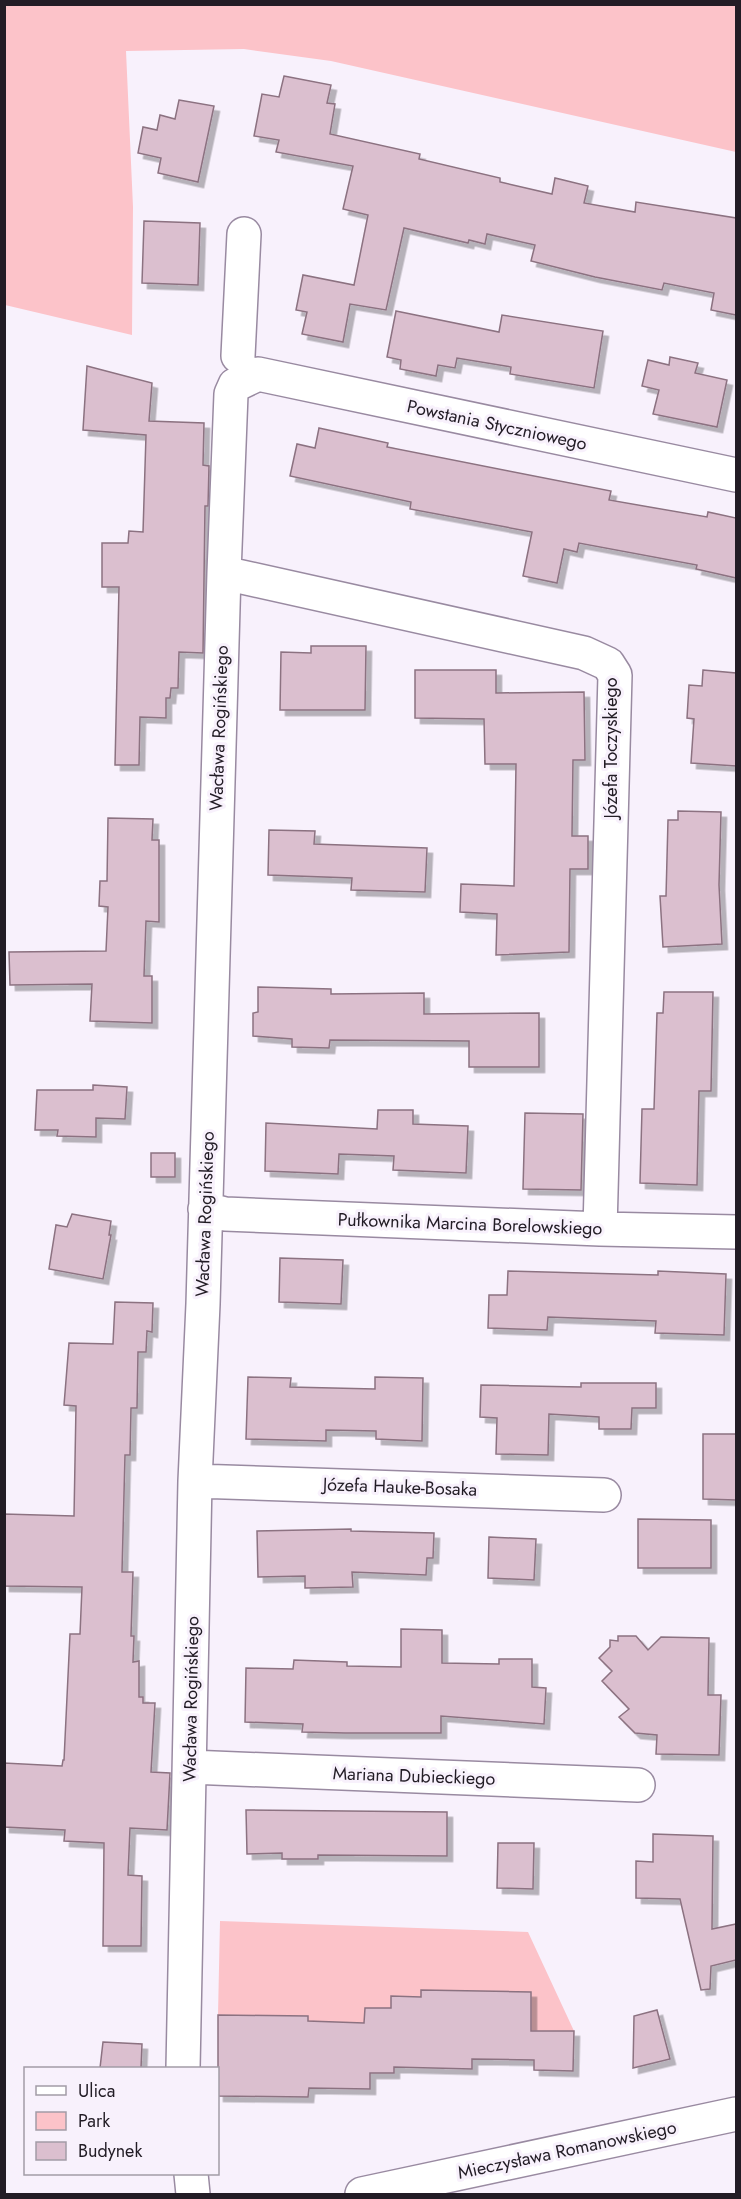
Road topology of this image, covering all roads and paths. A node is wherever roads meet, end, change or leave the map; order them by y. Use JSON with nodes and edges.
{"nodes":[{"id":1,"x":244,"y":234,"type":"dead end"},
{"id":2,"x":248,"y":365,"type":"junction"},
{"id":3,"x":736,"y":475,"type":"edge"},
{"id":4,"x":224,"y":573,"type":"junction"},
{"id":5,"x":205,"y":1209,"type":"junction"},
{"id":6,"x":600,"y":1230,"type":"junction"},
{"id":7,"x":736,"y":1232,"type":"edge"},
{"id":8,"x":195,"y":1481,"type":"junction"},
{"id":9,"x":604,"y":1495,"type":"dead end"},
{"id":10,"x":190,"y":1767,"type":"junction"},
{"id":11,"x":638,"y":1785,"type":"dead end"},
{"id":12,"x":183,"y":2067,"type":"edge"},
{"id":13,"x":734,"y":2120,"type":"edge"},
{"id":14,"x":191,"y":2175,"type":"edge"},
{"id":15,"x":193,"y":2194,"type":"edge"},
{"id":16,"x":362,"y":2194,"type":"edge"}],
"edges":[{"from":1,"to":2,"type":"street"},
{"from":2,"to":3,"type":"street","name":"Powstania Styczniowego"},
{"from":2,"to":4,"type":"street","name":"Wacława Rogińskiego"},
{"from":4,"to":5,"type":"street","name":"Wacława Rogińskiego"},
{"from":4,"to":6,"type":"street","name":"Józefa Toczyskiego"},
{"from":5,"to":6,"type":"street","name":"Pułkownika Marcina Borelowskiego"},
{"from":5,"to":8,"type":"street","name":"Wacława Rogińskiego"},
{"from":6,"to":7,"type":"street","name":"Pułkownika Marcina Borelowskiego"},
{"from":8,"to":9,"type":"street","name":"Józefa Hauke-Bosaka"},
{"from":8,"to":10,"type":"street","name":"Wacława Rogińskiego"},
{"from":10,"to":11,"type":"street","name":"Mariana Dubieckiego"},
{"from":10,"to":12,"type":"street","name":"Wacława Rogińskiego"},
{"from":13,"to":16,"type":"street","name":"Mieczysława Romanowskiego"},
{"from":14,"to":15,"type":"street"}]}
